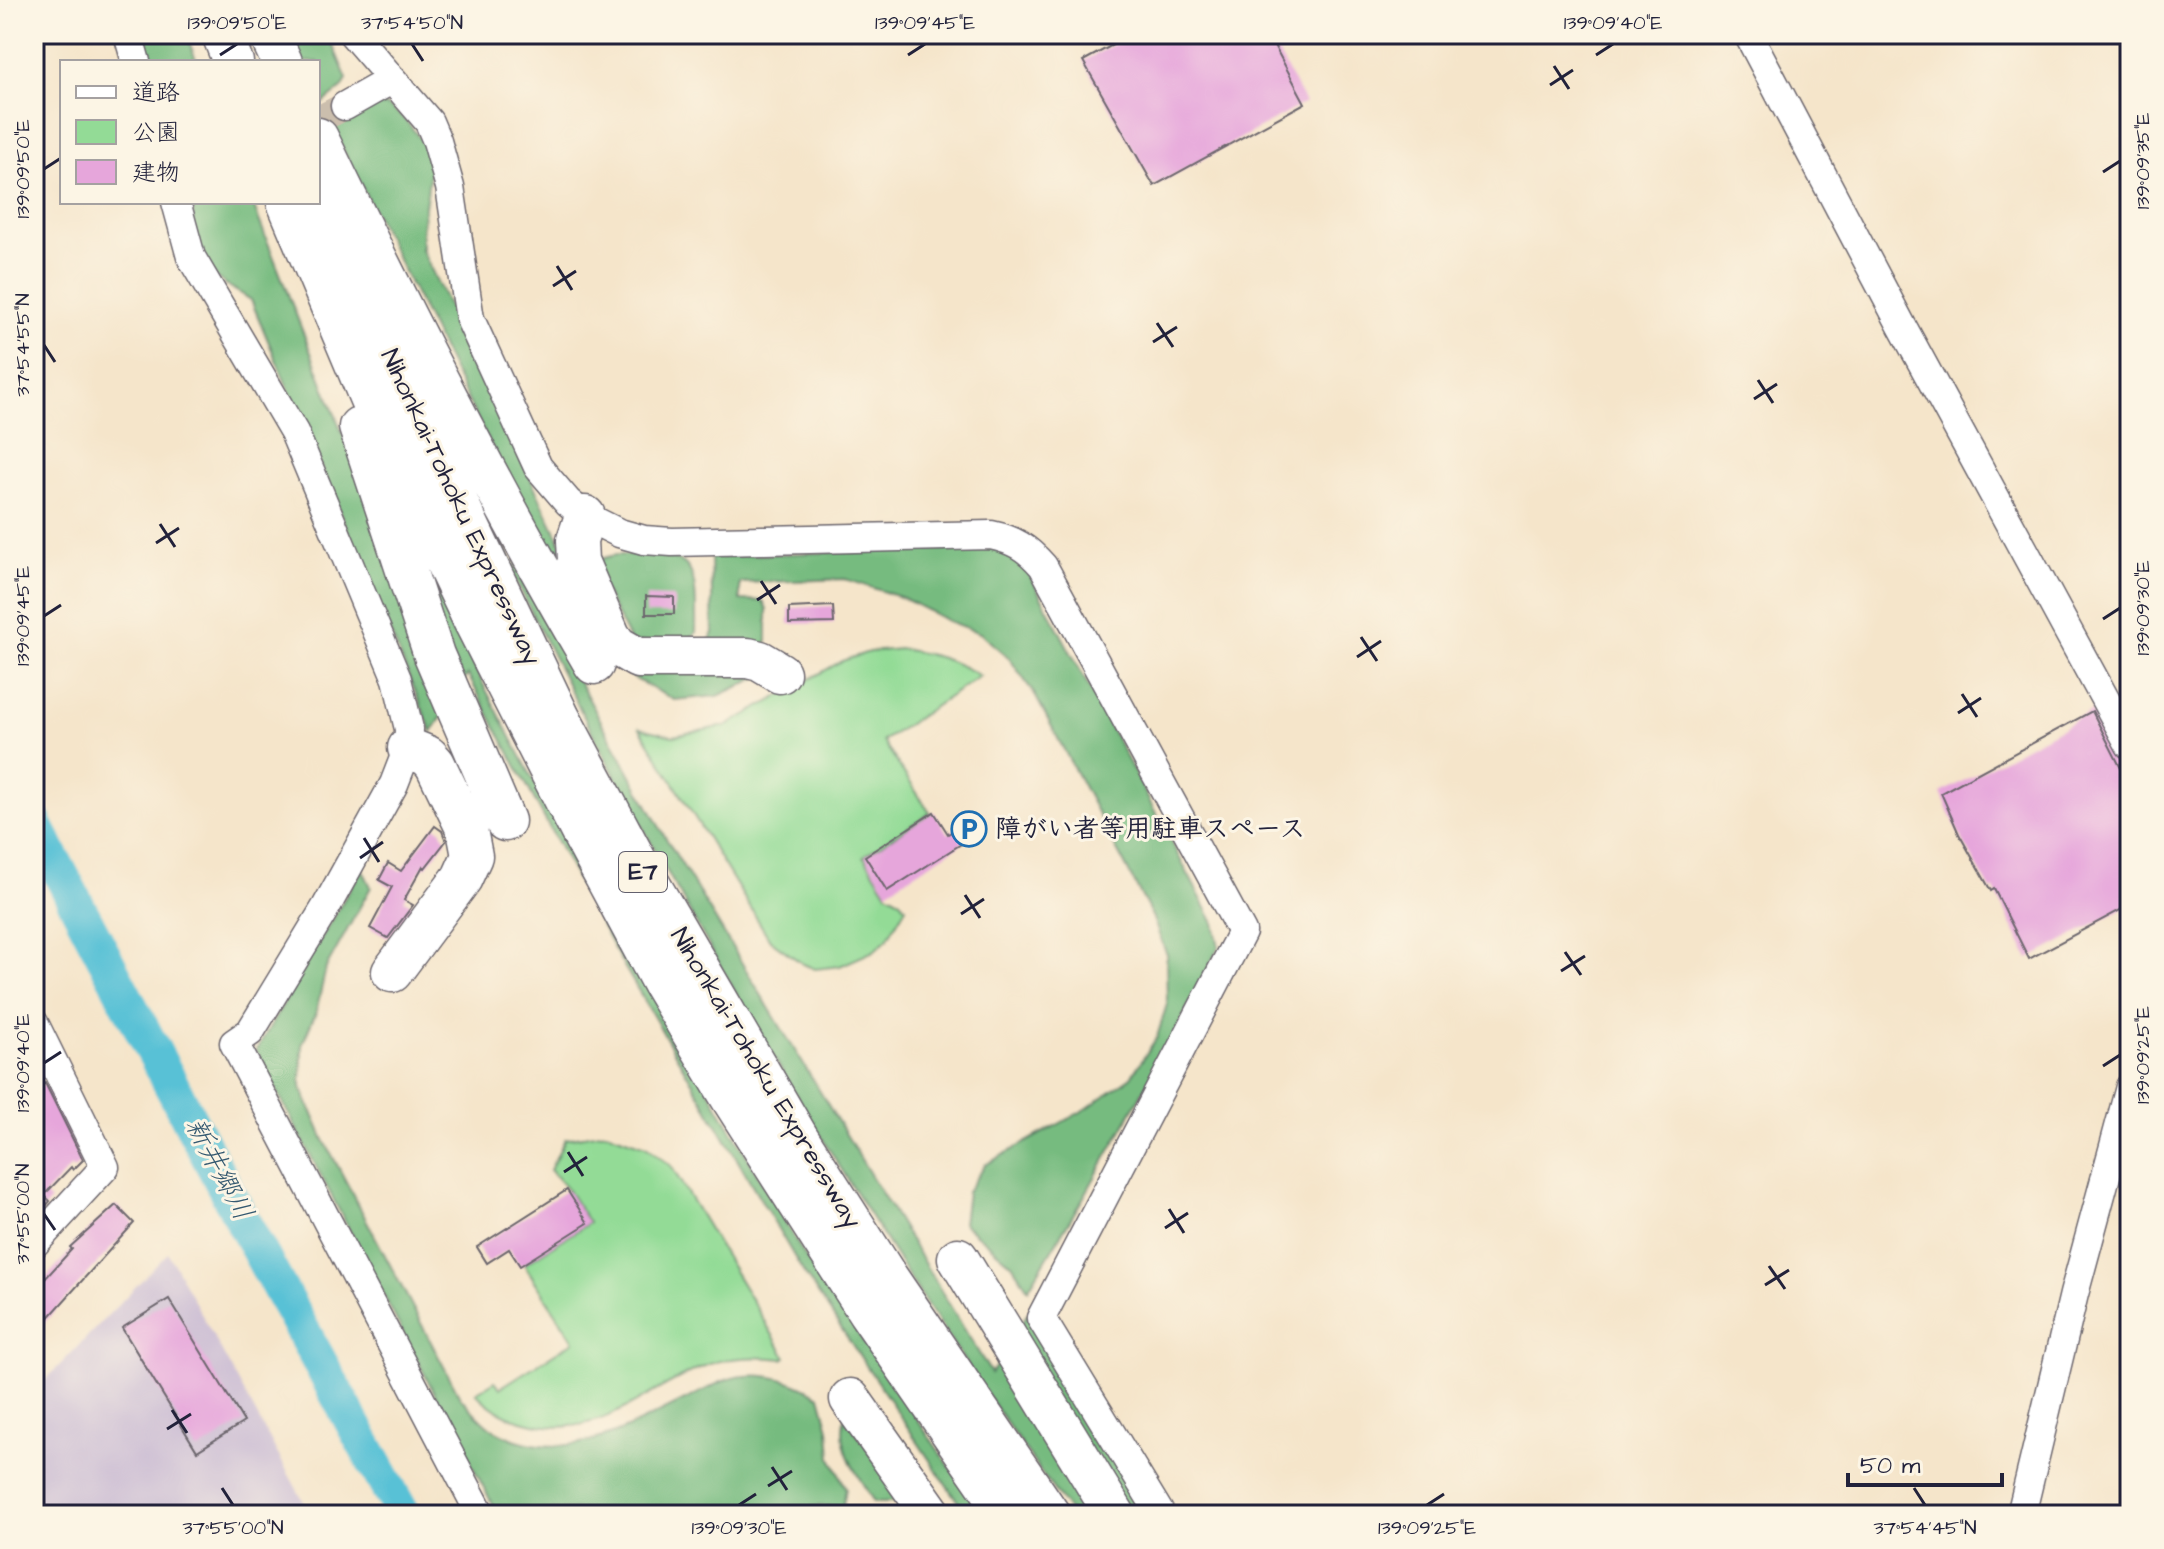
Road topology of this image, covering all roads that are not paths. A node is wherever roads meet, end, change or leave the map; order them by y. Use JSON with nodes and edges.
{"nodes":[{"id":1,"x":128,"y":34,"type":"edge"},
{"id":2,"x":211,"y":34,"type":"edge"},
{"id":3,"x":222,"y":34,"type":"edge"},
{"id":4,"x":258,"y":34,"type":"edge"},
{"id":5,"x":269,"y":34,"type":"edge"},
{"id":6,"x":353,"y":34,"type":"edge"},
{"id":7,"x":1748,"y":34,"type":"edge"},
{"id":8,"x":135,"y":60,"type":"edge"},
{"id":9,"x":219,"y":60,"type":"edge"},
{"id":10,"x":232,"y":60,"type":"edge"},
{"id":11,"x":268,"y":60,"type":"edge"},
{"id":12,"x":281,"y":60,"type":"edge"},
{"id":13,"x":391,"y":80,"type":"junction"},
{"id":14,"x":345,"y":106,"type":"tunnel mouth"},
{"id":15,"x":320,"y":142,"type":"edge"},
{"id":16,"x":320,"y":189,"type":"edge"},
{"id":17,"x":177,"y":204,"type":"edge"},
{"id":18,"x":275,"y":204,"type":"edge"},
{"id":19,"x":288,"y":204,"type":"edge"},
{"id":20,"x":585,"y":516,"type":"junction"},
{"id":21,"x":594,"y":664,"type":"dead end"},
{"id":22,"x":780,"y":673,"type":"dead end"},
{"id":23,"x":2130,"y":745,"type":"edge"},
{"id":24,"x":408,"y":748,"type":"junction"},
{"id":25,"x":505,"y":821,"type":"dead end"},
{"id":26,"x":392,"y":972,"type":"dead end"},
{"id":27,"x":34,"y":1023,"type":"edge"},
{"id":28,"x":43,"y":1069,"type":"edge"},
{"id":29,"x":2130,"y":1087,"type":"edge"},
{"id":30,"x":34,"y":1244,"type":"edge"},
{"id":31,"x":958,"y":1258,"type":"dead end"},
{"id":32,"x":850,"y":1399,"type":"dead end"},
{"id":33,"x":481,"y":1515,"type":"edge"},
{"id":34,"x":932,"y":1515,"type":"edge"},
{"id":35,"x":1008,"y":1515,"type":"edge"},
{"id":36,"x":1050,"y":1515,"type":"edge"},
{"id":37,"x":1115,"y":1515,"type":"edge"},
{"id":38,"x":1161,"y":1515,"type":"edge"},
{"id":39,"x":2021,"y":1515,"type":"edge"}],
"edges":[{"from":1,"to":8,"type":"street"},
{"from":2,"to":9,"type":"highway"},
{"from":3,"to":10,"type":"highway"},
{"from":4,"to":11,"type":"highway"},
{"from":5,"to":12,"type":"highway"},
{"from":6,"to":13,"type":"street"},
{"from":7,"to":23,"type":"street"},
{"from":13,"to":14,"type":"street"},
{"from":13,"to":20,"type":"street"},
{"from":15,"to":21,"type":"highway"},
{"from":16,"to":36,"type":"highway","name":"Nihonkai-Tohoku Expressway","number":"E7"},
{"from":17,"to":24,"type":"street"},
{"from":18,"to":25,"type":"highway"},
{"from":19,"to":35,"type":"highway","name":"Nihonkai-Tohoku Expressway","number":"E7"},
{"from":20,"to":22,"type":"highway"},
{"from":20,"to":38,"type":"street"},
{"from":24,"to":26,"type":"highway"},
{"from":24,"to":33,"type":"street"},
{"from":27,"to":28,"type":"street"},
{"from":28,"to":30,"type":"street"},
{"from":29,"to":39,"type":"street"},
{"from":31,"to":37,"type":"highway"},
{"from":32,"to":34,"type":"highway"}]}
